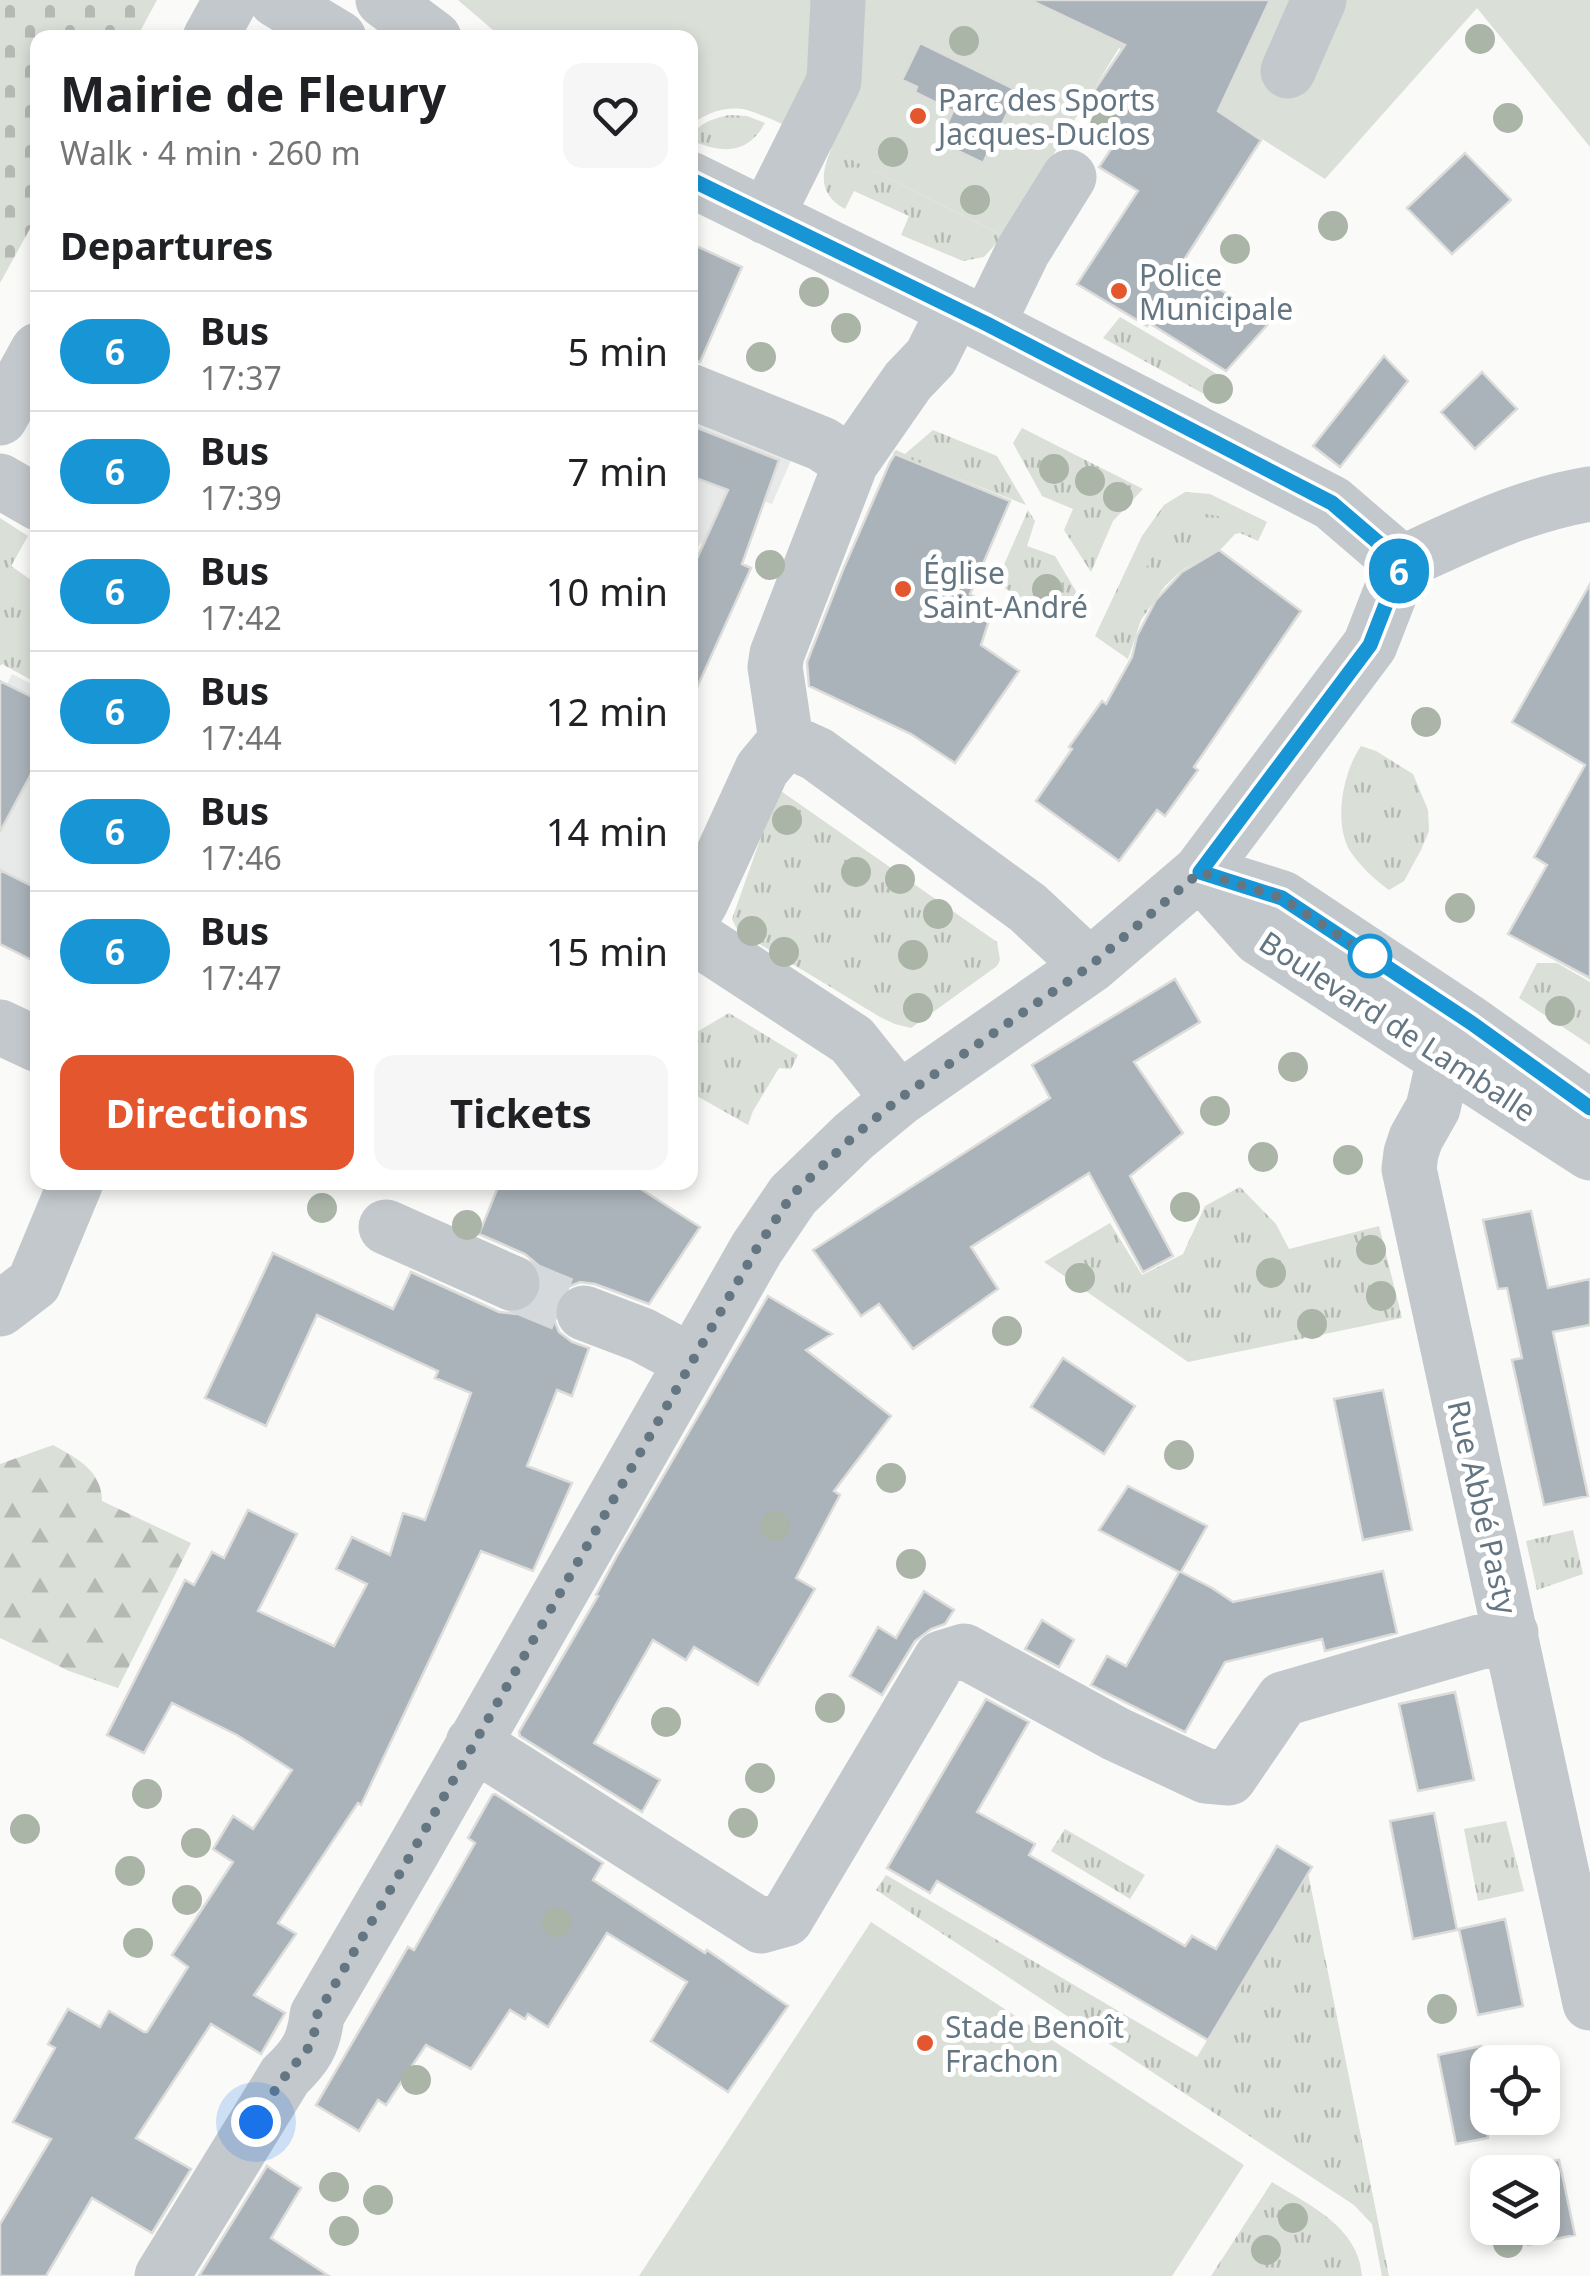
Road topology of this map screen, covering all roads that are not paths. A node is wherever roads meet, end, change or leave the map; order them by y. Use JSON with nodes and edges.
{"nodes":[{"id":1,"x":231,"y":0,"type":"edge"},
{"id":2,"x":276,"y":0,"type":"edge"},
{"id":3,"x":838,"y":0,"type":"edge"},
{"id":4,"x":1318,"y":0,"type":"edge"},
{"id":5,"x":214,"y":30,"type":"edge"},
{"id":6,"x":326,"y":30,"type":"edge"},
{"id":7,"x":1288,"y":71,"type":"dead end"},
{"id":8,"x":1069,"y":177,"type":"dead end"},
{"id":9,"x":698,"y":183,"type":"edge"},
{"id":10,"x":766,"y":217,"type":"junction"},
{"id":11,"x":971,"y":316,"type":"junction"},
{"id":12,"x":30,"y":364,"type":"edge"},
{"id":13,"x":698,"y":394,"type":"edge"},
{"id":14,"x":0,"y":418,"type":"edge"},
{"id":15,"x":851,"y":464,"type":"junction"},
{"id":16,"x":0,"y":481,"type":"edge"},
{"id":17,"x":1590,"y":494,"type":"edge"},
{"id":18,"x":30,"y":498,"type":"edge"},
{"id":19,"x":1402,"y":563,"type":"junction"},
{"id":20,"x":786,"y":740,"type":"junction"},
{"id":21,"x":1200,"y":872,"type":"junction"},
{"id":22,"x":698,"y":907,"type":"edge"},
{"id":23,"x":698,"y":939,"type":"edge"},
{"id":24,"x":1090,"y":966,"type":"junction"},
{"id":25,"x":0,"y":1027,"type":"edge"},
{"id":26,"x":30,"y":1041,"type":"edge"},
{"id":27,"x":1457,"y":1042,"type":"junction"},
{"id":28,"x":899,"y":1099,"type":"junction"},
{"id":29,"x":1590,"y":1108,"type":"edge"},
{"id":30,"x":1590,"y":1153,"type":"edge"},
{"id":31,"x":73,"y":1190,"type":"edge"},
{"id":32,"x":386,"y":1227,"type":"dead end"},
{"id":33,"x":512,"y":1283,"type":"tunnel mouth"},
{"id":34,"x":0,"y":1309,"type":"edge"},
{"id":35,"x":584,"y":1313,"type":"tunnel mouth"},
{"id":36,"x":692,"y":1362,"type":"junction"},
{"id":37,"x":1511,"y":1633,"type":"junction"},
{"id":38,"x":474,"y":1743,"type":"junction"},
{"id":39,"x":1590,"y":2003,"type":"edge"},
{"id":40,"x":162,"y":2276,"type":"edge"}],
"edges":[{"from":1,"to":5,"type":"street"},
{"from":2,"to":6,"type":"street"},
{"from":3,"to":10,"type":"street"},
{"from":4,"to":7,"type":"street"},
{"from":8,"to":11,"type":"street"},
{"from":9,"to":10,"type":"street"},
{"from":10,"to":11,"type":"street"},
{"from":11,"to":15,"type":"street"},
{"from":11,"to":19,"type":"street"},
{"from":12,"to":14,"type":"street"},
{"from":13,"to":15,"type":"street"},
{"from":15,"to":20,"type":"street"},
{"from":16,"to":18,"type":"street"},
{"from":17,"to":19,"type":"street"},
{"from":19,"to":21,"type":"street"},
{"from":20,"to":22,"type":"street"},
{"from":20,"to":24,"type":"street"},
{"from":21,"to":24,"type":"street"},
{"from":21,"to":27,"type":"street","name":"Boulevard de Lamballe"},
{"from":23,"to":28,"type":"street"},
{"from":24,"to":28,"type":"street"},
{"from":25,"to":26,"type":"street"},
{"from":27,"to":29,"type":"street","name":"Boulevard de Lamballe"},
{"from":27,"to":30,"type":"street","name":"Boulevard de Lamballe"},
{"from":27,"to":37,"type":"street","name":"Rue Abbé Pasty"},
{"from":28,"to":36,"type":"street"},
{"from":31,"to":34,"type":"street"},
{"from":32,"to":33,"type":"street"},
{"from":35,"to":36,"type":"street"},
{"from":36,"to":38,"type":"street"},
{"from":37,"to":38,"type":"street"},
{"from":37,"to":39,"type":"street","name":"Rue Abbé Pasty"},
{"from":38,"to":40,"type":"street"}]}
